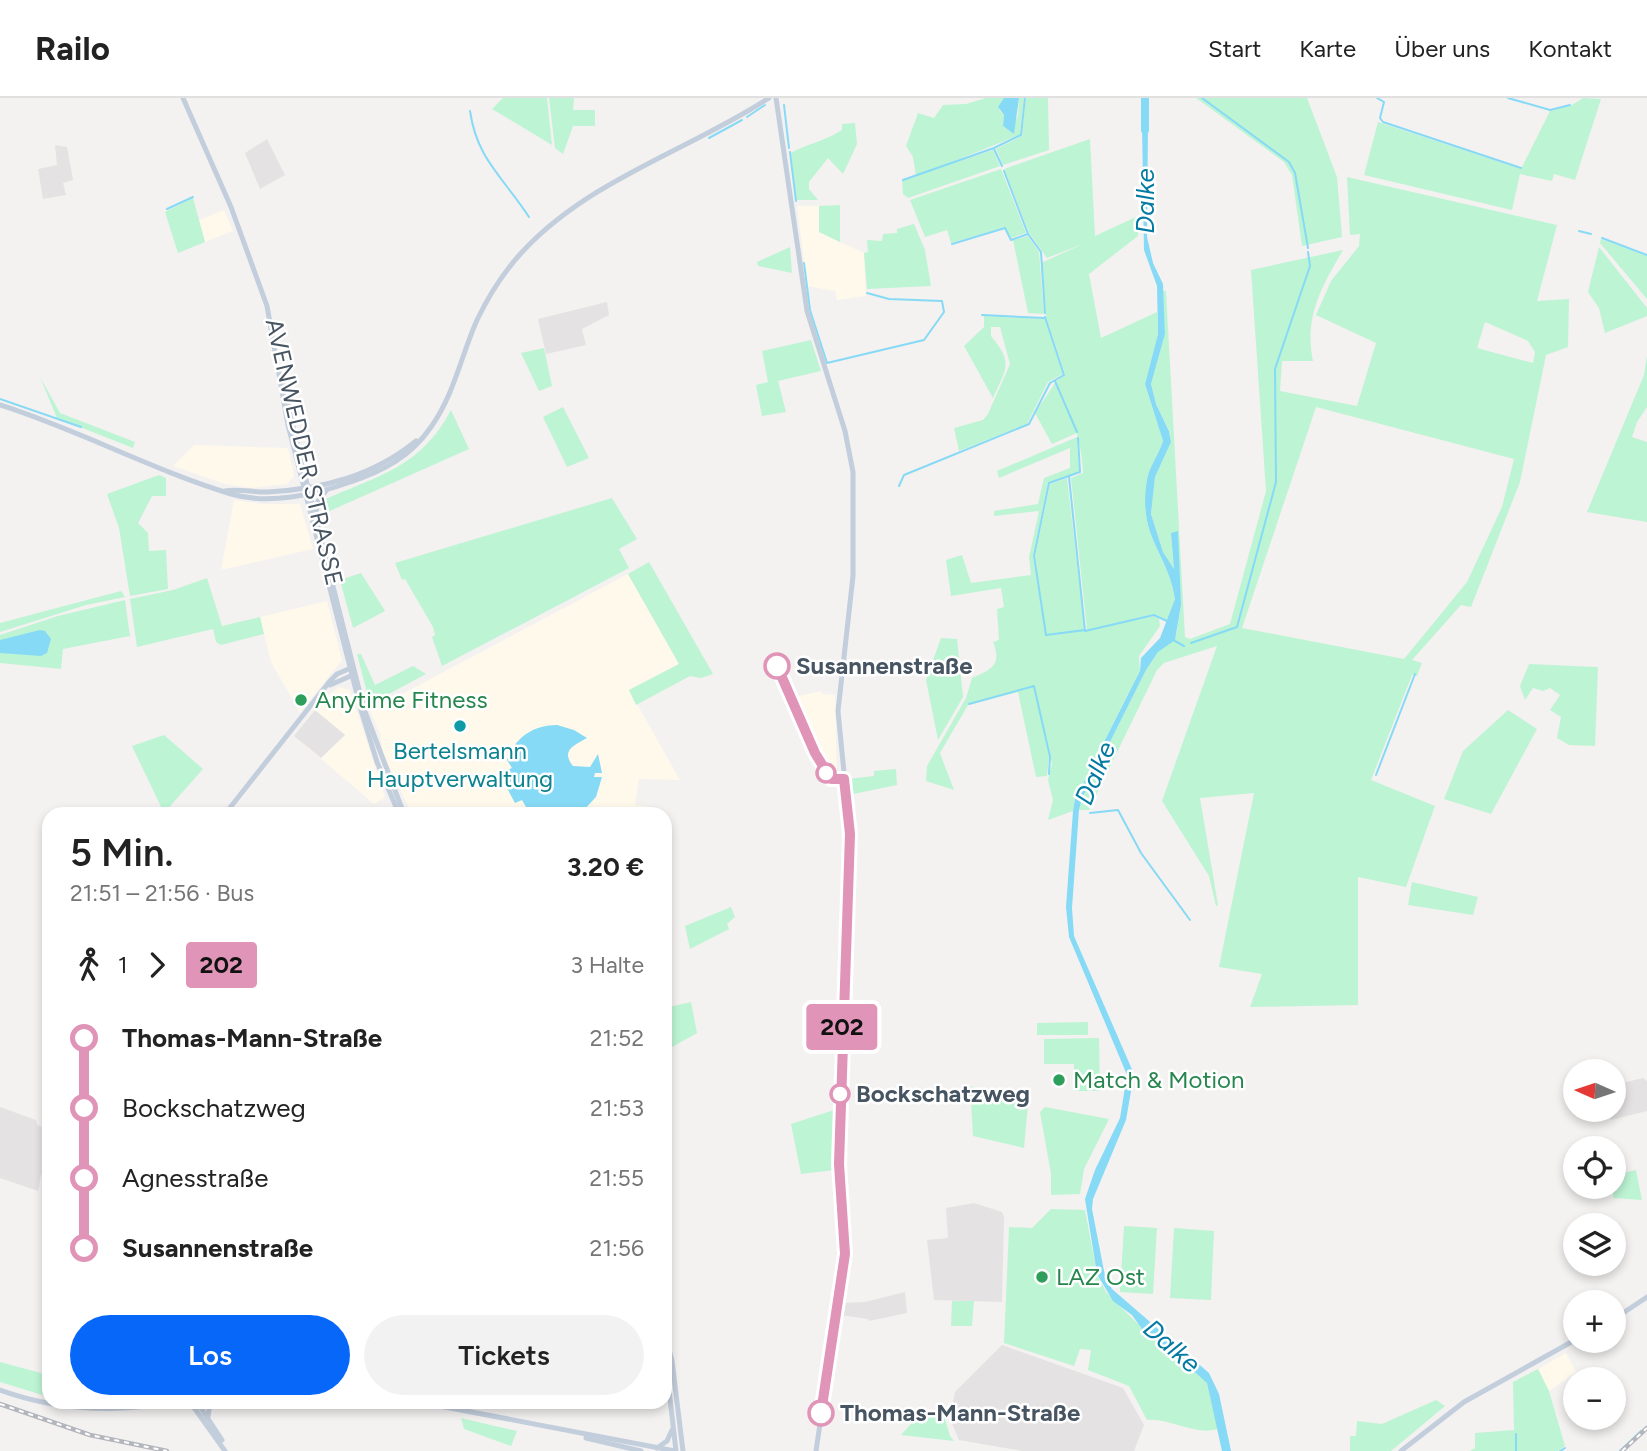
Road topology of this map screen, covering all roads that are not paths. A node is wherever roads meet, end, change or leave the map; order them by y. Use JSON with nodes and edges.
{"nodes":[{"id":1,"x":769,"y":98,"type":"edge"},
{"id":2,"x":776,"y":98,"type":"edge"},
{"id":3,"x":183,"y":99,"type":"edge"},
{"id":4,"x":0,"y":405,"type":"edge"},
{"id":5,"x":424,"y":436,"type":"junction"},
{"id":6,"x":306,"y":491,"type":"junction"},
{"id":7,"x":326,"y":491,"type":"junction"},
{"id":8,"x":317,"y":522,"type":"junction"},
{"id":9,"x":353,"y":671,"type":"junction"},
{"id":10,"x":231,"y":807,"type":"edge"},
{"id":11,"x":398,"y":807,"type":"edge"},
{"id":12,"x":1647,"y":1297,"type":"edge"},
{"id":13,"x":1626,"y":1311,"type":"edge"},
{"id":14,"x":1563,"y":1347,"type":"edge"},
{"id":15,"x":672,"y":1361,"type":"edge"},
{"id":16,"x":0,"y":1390,"type":"edge"},
{"id":17,"x":42,"y":1403,"type":"edge"},
{"id":18,"x":93,"y":1409,"type":"edge"},
{"id":19,"x":106,"y":1409,"type":"edge"},
{"id":20,"x":110,"y":1409,"type":"edge"},
{"id":21,"x":195,"y":1409,"type":"edge"},
{"id":22,"x":202,"y":1409,"type":"edge"},
{"id":23,"x":209,"y":1409,"type":"edge"},
{"id":24,"x":453,"y":1409,"type":"edge"},
{"id":25,"x":671,"y":1409,"type":"edge"},
{"id":26,"x":101,"y":1410,"type":"junction"},
{"id":27,"x":211,"y":1423,"type":"junction"},
{"id":28,"x":673,"y":1428,"type":"junction"},
{"id":29,"x":580,"y":1435,"type":"junction"},
{"id":30,"x":657,"y":1448,"type":"junction"},
{"id":31,"x":226,"y":1451,"type":"edge"},
{"id":32,"x":641,"y":1451,"type":"edge"},
{"id":33,"x":676,"y":1451,"type":"edge"},
{"id":34,"x":683,"y":1451,"type":"edge"},
{"id":35,"x":816,"y":1451,"type":"edge"},
{"id":36,"x":1401,"y":1451,"type":"edge"}],
"edges":[{"from":1,"to":5,"type":"main road"},
{"from":2,"to":35,"type":"main road"},
{"from":3,"to":6,"type":"main road","name":"AVENWEDDER STRASSE"},
{"from":4,"to":6,"type":"main road"},
{"from":5,"to":6,"type":"main road"},
{"from":5,"to":7,"type":"main road"},
{"from":6,"to":7,"type":"main road"},
{"from":6,"to":8,"type":"main road","name":"AVENWEDDER STRASSE"},
{"from":6,"to":9,"type":"main road","name":"AVENWEDDER STRASSE"},
{"from":7,"to":8,"type":"main road"},
{"from":8,"to":9,"type":"main road","name":"AVENWEDDER STRASSE"},
{"from":9,"to":10,"type":"main road"},
{"from":9,"to":11,"type":"main road"},
{"from":12,"to":13,"type":"main road"},
{"from":14,"to":36,"type":"main road"},
{"from":15,"to":34,"type":"main road"},
{"from":16,"to":17,"type":"main road"},
{"from":18,"to":26,"type":"main road"},
{"from":19,"to":26,"type":"main road"},
{"from":20,"to":26,"type":"main road"},
{"from":21,"to":31,"type":"main road"},
{"from":22,"to":27,"type":"main road"},
{"from":23,"to":27,"type":"main road"},
{"from":24,"to":29,"type":"main road"},
{"from":25,"to":28,"type":"main road"},
{"from":27,"to":31,"type":"main road"},
{"from":28,"to":30,"type":"main road"},
{"from":28,"to":33,"type":"main road"},
{"from":29,"to":30,"type":"main road"},
{"from":29,"to":32,"type":"main road"},
{"from":30,"to":33,"type":"main road"}]}
